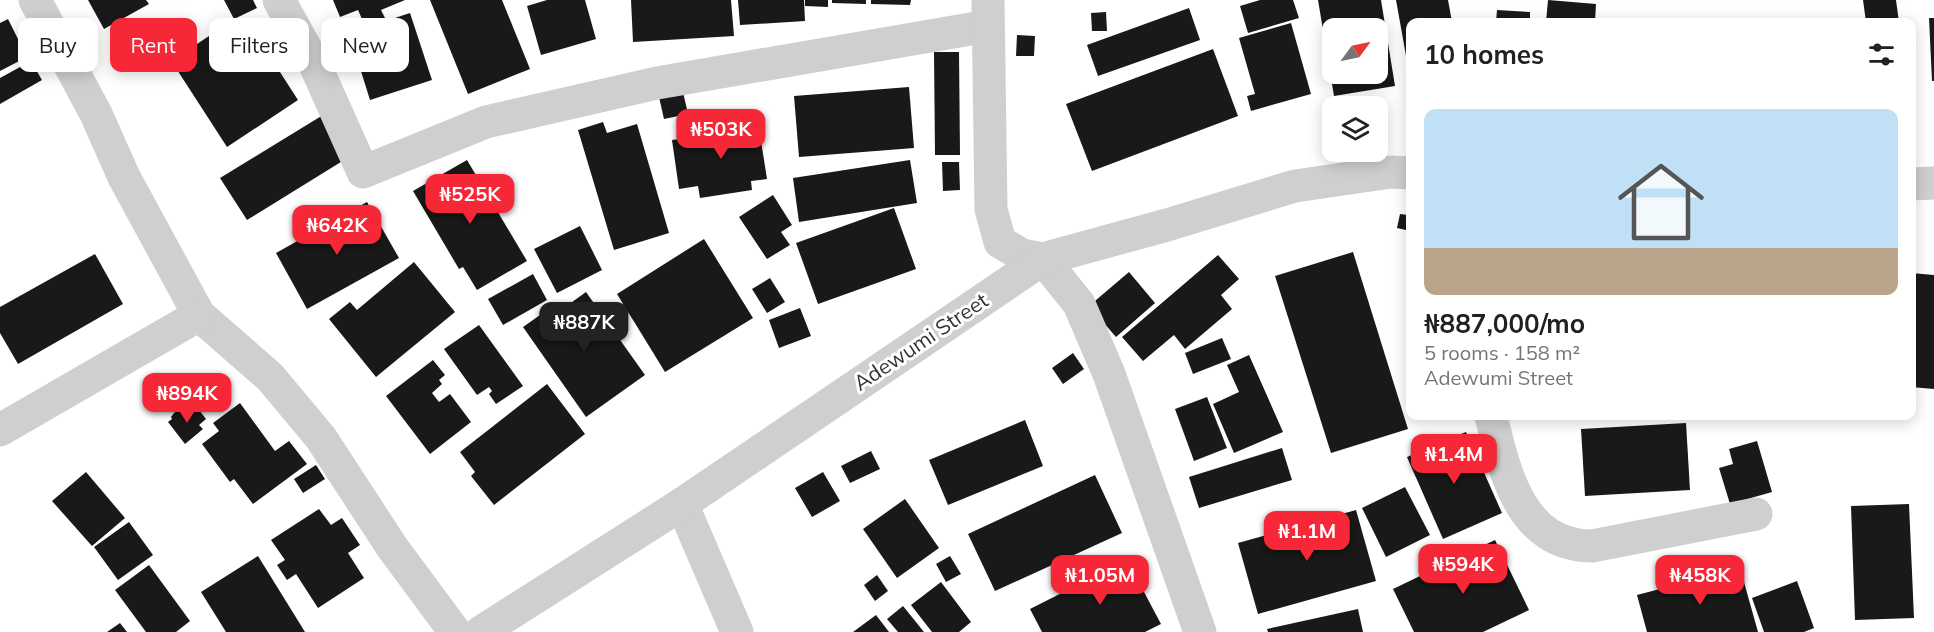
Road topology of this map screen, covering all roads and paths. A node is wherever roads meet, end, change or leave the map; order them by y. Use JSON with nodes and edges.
{"nodes":[{"id":1,"x":35,"y":0,"type":"edge"},
{"id":2,"x":279,"y":0,"type":"edge"},
{"id":3,"x":988,"y":13,"type":"edge"},
{"id":4,"x":1406,"y":173,"type":"edge"},
{"id":5,"x":1934,"y":183,"type":"edge"},
{"id":6,"x":1916,"y":184,"type":"edge"},
{"id":7,"x":1043,"y":259,"type":"junction"},
{"id":8,"x":199,"y":315,"type":"junction"},
{"id":9,"x":1492,"y":420,"type":"edge"},
{"id":10,"x":0,"y":430,"type":"edge"},
{"id":11,"x":682,"y":504,"type":"junction"},
{"id":12,"x":1756,"y":514,"type":"dead end"},
{"id":13,"x":455,"y":632,"type":"edge"},
{"id":14,"x":481,"y":632,"type":"edge"},
{"id":15,"x":737,"y":632,"type":"edge"},
{"id":16,"x":1200,"y":632,"type":"edge"}],
"edges":[{"from":1,"to":8,"type":"street"},
{"from":2,"to":3,"type":"street"},
{"from":3,"to":7,"type":"street"},
{"from":4,"to":7,"type":"street","name":"Adewumi Street"},
{"from":5,"to":6,"type":"street"},
{"from":7,"to":11,"type":"street","name":"Adewumi Street"},
{"from":7,"to":16,"type":"street"},
{"from":8,"to":10,"type":"street"},
{"from":8,"to":13,"type":"street"},
{"from":9,"to":12,"type":"street"},
{"from":11,"to":14,"type":"street","name":"Adewumi Street"},
{"from":11,"to":15,"type":"street"}]}
